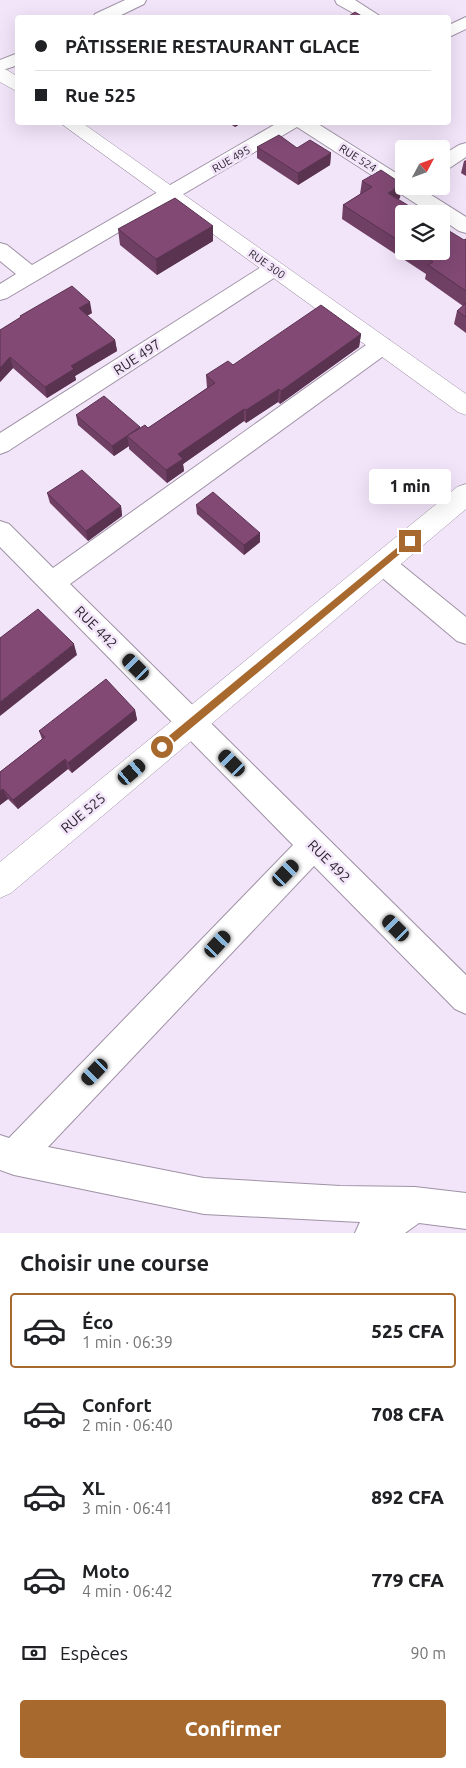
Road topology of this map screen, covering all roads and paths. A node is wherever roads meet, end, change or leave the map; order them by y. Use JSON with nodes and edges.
{"nodes":[{"id":1,"x":138,"y":0,"type":"edge"},
{"id":2,"x":343,"y":0,"type":"edge"},
{"id":3,"x":126,"y":13,"type":"edge"},
{"id":4,"x":370,"y":15,"type":"edge"},
{"id":5,"x":466,"y":22,"type":"edge"},
{"id":6,"x":451,"y":31,"type":"edge"},
{"id":7,"x":15,"y":59,"type":"edge"},
{"id":8,"x":0,"y":66,"type":"edge"},
{"id":9,"x":0,"y":74,"type":"edge"},
{"id":10,"x":15,"y":84,"type":"edge"},
{"id":11,"x":72,"y":125,"type":"edge"},
{"id":12,"x":288,"y":125,"type":"edge"},
{"id":13,"x":306,"y":125,"type":"edge"},
{"id":14,"x":466,"y":149,"type":"edge"},
{"id":15,"x":450,"y":159,"type":"edge"},
{"id":16,"x":395,"y":180,"type":"edge"},
{"id":17,"x":170,"y":195,"type":"junction"},
{"id":18,"x":419,"y":195,"type":"edge"},
{"id":19,"x":466,"y":226,"type":"edge"},
{"id":20,"x":0,"y":250,"type":"edge"},
{"id":21,"x":273,"y":269,"type":"junction"},
{"id":22,"x":30,"y":275,"type":"junction"},
{"id":23,"x":0,"y":293,"type":"edge"},
{"id":24,"x":382,"y":346,"type":"junction"},
{"id":25,"x":466,"y":406,"type":"edge"},
{"id":26,"x":0,"y":445,"type":"edge"},
{"id":27,"x":466,"y":494,"type":"edge"},
{"id":28,"x":0,"y":531,"type":"edge"},
{"id":29,"x":383,"y":564,"type":"junction"},
{"id":30,"x":52,"y":583,"type":"junction"},
{"id":31,"x":466,"y":632,"type":"edge"},
{"id":32,"x":191,"y":723,"type":"junction"},
{"id":33,"x":313,"y":845,"type":"junction"},
{"id":34,"x":0,"y":882,"type":"edge"},
{"id":35,"x":466,"y":998,"type":"edge"},
{"id":36,"x":7,"y":1155,"type":"edge"},
{"id":37,"x":340,"y":1204,"type":"junction"},
{"id":38,"x":415,"y":1205,"type":"junction"},
{"id":39,"x":466,"y":1211,"type":"edge"},
{"id":40,"x":359,"y":1233,"type":"edge"},
{"id":41,"x":373,"y":1233,"type":"edge"}],
"edges":[{"from":1,"to":3,"type":"street"},
{"from":2,"to":4,"type":"street"},
{"from":5,"to":6,"type":"street"},
{"from":7,"to":8,"type":"street"},
{"from":9,"to":10,"type":"street"},
{"from":11,"to":17,"type":"street","name":"RUE 300"},
{"from":12,"to":17,"type":"street","name":"RUE 495"},
{"from":13,"to":16,"type":"street","name":"RUE 524"},
{"from":14,"to":15,"type":"street"},
{"from":17,"to":21,"type":"street","name":"RUE 300"},
{"from":17,"to":22,"type":"street","name":"RUE 495"},
{"from":18,"to":19,"type":"street","name":"RUE 524"},
{"from":20,"to":22,"type":"street"},
{"from":21,"to":24,"type":"street","name":"RUE 300"},
{"from":21,"to":26,"type":"street","name":"RUE 497"},
{"from":22,"to":23,"type":"street","name":"RUE 495"},
{"from":24,"to":25,"type":"street","name":"RUE 300"},
{"from":24,"to":30,"type":"street"},
{"from":27,"to":29,"type":"street","name":"RUE 525"},
{"from":28,"to":30,"type":"street","name":"RUE 442"},
{"from":29,"to":31,"type":"street"},
{"from":29,"to":32,"type":"street","name":"RUE 525"},
{"from":30,"to":32,"type":"street","name":"RUE 442"},
{"from":32,"to":33,"type":"street","name":"RUE 492"},
{"from":32,"to":34,"type":"street","name":"RUE 525"},
{"from":33,"to":35,"type":"street","name":"RUE 492"},
{"from":33,"to":36,"type":"street"},
{"from":36,"to":37,"type":"street"},
{"from":37,"to":38,"type":"street"},
{"from":37,"to":40,"type":"street"},
{"from":38,"to":39,"type":"street"},
{"from":38,"to":41,"type":"street"}]}
